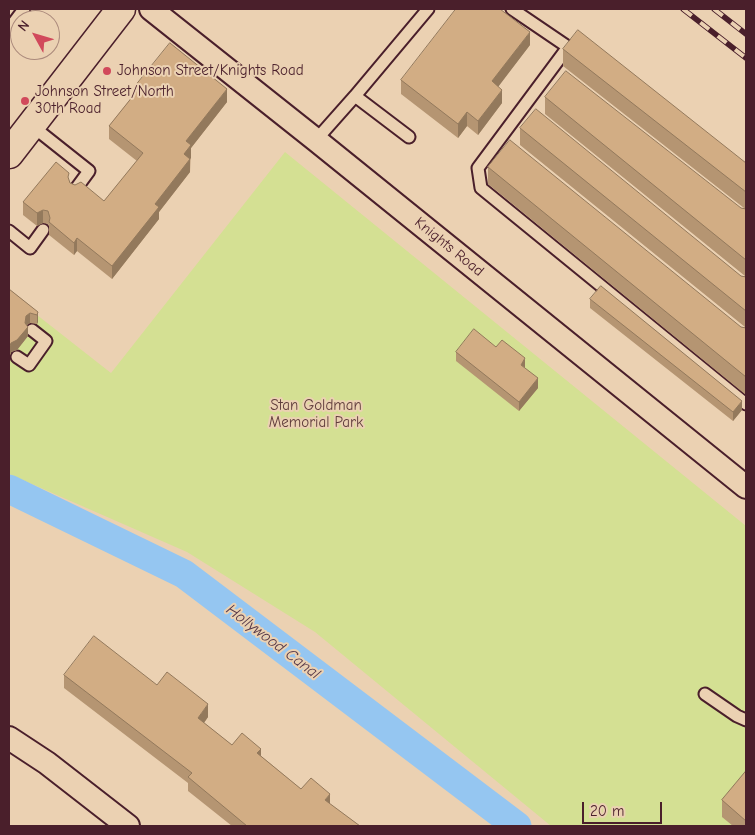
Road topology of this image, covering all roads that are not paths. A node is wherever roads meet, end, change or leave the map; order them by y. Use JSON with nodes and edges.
{"nodes":[{"id":1,"x":24,"y":9,"type":"edge"},
{"id":2,"x":121,"y":9,"type":"edge"},
{"id":3,"x":151,"y":9,"type":"edge"},
{"id":4,"x":428,"y":9,"type":"edge"},
{"id":5,"x":512,"y":9,"type":"edge"},
{"id":6,"x":9,"y":29,"type":"edge"},
{"id":7,"x":355,"y":96,"type":"junction"},
{"id":8,"x":31,"y":125,"type":"junction"},
{"id":9,"x":409,"y":137,"type":"dead end"},
{"id":10,"x":316,"y":140,"type":"junction"},
{"id":11,"x":9,"y":154,"type":"edge"},
{"id":12,"x":75,"y":190,"type":"edge"},
{"id":13,"x":43,"y":230,"type":"dead end"},
{"id":14,"x":9,"y":231,"type":"edge"},
{"id":15,"x":32,"y":330,"type":"dead end"},
{"id":16,"x":17,"y":356,"type":"dead end"},
{"id":17,"x":746,"y":404,"type":"edge"},
{"id":18,"x":746,"y":487,"type":"edge"},
{"id":19,"x":705,"y":694,"type":"dead end"},
{"id":20,"x":746,"y":720,"type":"edge"},
{"id":21,"x":9,"y":738,"type":"edge"},
{"id":22,"x":128,"y":826,"type":"edge"}],
"edges":[{"from":1,"to":6,"type":"lane"},
{"from":2,"to":8,"type":"street"},
{"from":3,"to":10,"type":"street","name":"Knights Road"},
{"from":4,"to":7,"type":"lane"},
{"from":5,"to":17,"type":"lane"},
{"from":7,"to":9,"type":"lane"},
{"from":7,"to":10,"type":"lane"},
{"from":8,"to":11,"type":"street"},
{"from":8,"to":12,"type":"lane"},
{"from":10,"to":18,"type":"street","name":"Knights Road"},
{"from":13,"to":14,"type":"lane"},
{"from":15,"to":16,"type":"lane"},
{"from":19,"to":20,"type":"lane"},
{"from":21,"to":22,"type":"street"}]}
